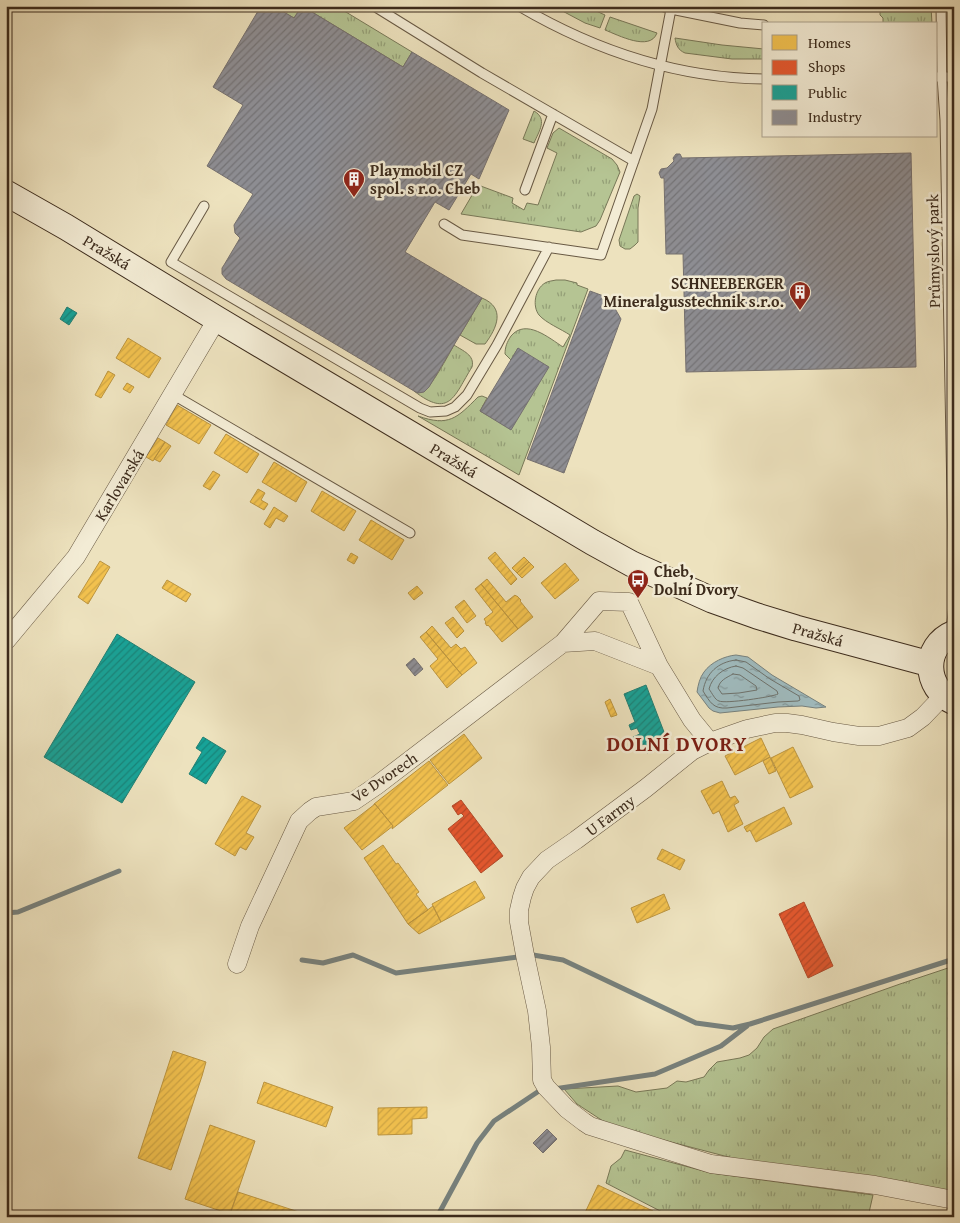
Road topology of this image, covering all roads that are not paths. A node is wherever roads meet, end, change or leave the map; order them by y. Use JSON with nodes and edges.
{"nodes":[{"id":1,"x":374,"y":6,"type":"edge"},
{"id":2,"x":520,"y":6,"type":"edge"},
{"id":3,"x":661,"y":6,"type":"edge"},
{"id":4,"x":941,"y":6,"type":"edge"},
{"id":5,"x":671,"y":9,"type":"junction"},
{"id":6,"x":762,"y":26,"type":"edge"},
{"id":7,"x":660,"y":65,"type":"junction"},
{"id":8,"x":939,"y":77,"type":"edge"},
{"id":9,"x":954,"y":77,"type":"edge"},
{"id":10,"x":762,"y":79,"type":"edge"},
{"id":11,"x":553,"y":114,"type":"junction"},
{"id":12,"x":634,"y":161,"type":"junction"},
{"id":13,"x":525,"y":190,"type":"dead end"},
{"id":14,"x":6,"y":193,"type":"edge"},
{"id":15,"x":204,"y":206,"type":"dead end"},
{"id":16,"x":444,"y":224,"type":"dead end"},
{"id":17,"x":549,"y":247,"type":"junction"},
{"id":18,"x":217,"y":319,"type":"junction"},
{"id":19,"x":172,"y":394,"type":"junction"},
{"id":20,"x":410,"y":533,"type":"dead end"},
{"id":21,"x":952,"y":634,"type":"edge"},
{"id":22,"x":6,"y":641,"type":"edge"},
{"id":23,"x":563,"y":643,"type":"junction"},
{"id":24,"x":930,"y":664,"type":"junction"},
{"id":25,"x":659,"y":666,"type":"junction"},
{"id":26,"x":948,"y":699,"type":"edge"},
{"id":27,"x":710,"y":742,"type":"junction"},
{"id":28,"x":237,"y":964,"type":"dead end"},
{"id":29,"x":954,"y":1200,"type":"edge"}],
"edges":[{"from":1,"to":11,"type":"lane"},
{"from":2,"to":7,"type":"lane"},
{"from":3,"to":5,"type":"lane"},
{"from":4,"to":8,"type":"lane","name":"Průmyslový park"},
{"from":5,"to":6,"type":"lane"},
{"from":5,"to":7,"type":"lane"},
{"from":7,"to":10,"type":"lane"},
{"from":7,"to":12,"type":"lane"},
{"from":8,"to":9,"type":"lane"},
{"from":8,"to":21,"type":"lane","name":"Průmyslový park"},
{"from":11,"to":12,"type":"lane"},
{"from":11,"to":13,"type":"lane"},
{"from":12,"to":17,"type":"lane"},
{"from":14,"to":18,"type":"main road","name":"Pražská"},
{"from":15,"to":17,"type":"lane"},
{"from":16,"to":17,"type":"lane"},
{"from":18,"to":19,"type":"street","name":"Karlovarská"},
{"from":18,"to":24,"type":"main road","name":"Pražská"},
{"from":19,"to":20,"type":"lane"},
{"from":19,"to":22,"type":"street","name":"Karlovarská"},
{"from":21,"to":24,"type":"main road"},
{"from":23,"to":25,"type":"street"},
{"from":23,"to":25,"type":"street","name":"Ve Dvorech"},
{"from":23,"to":28,"type":"street","name":"Ve Dvorech"},
{"from":24,"to":26,"type":"main road"},
{"from":25,"to":27,"type":"street","name":"Ve Dvorech"},
{"from":26,"to":27,"type":"street","name":"U Farmy"},
{"from":27,"to":29,"type":"street","name":"U Farmy"}]}
